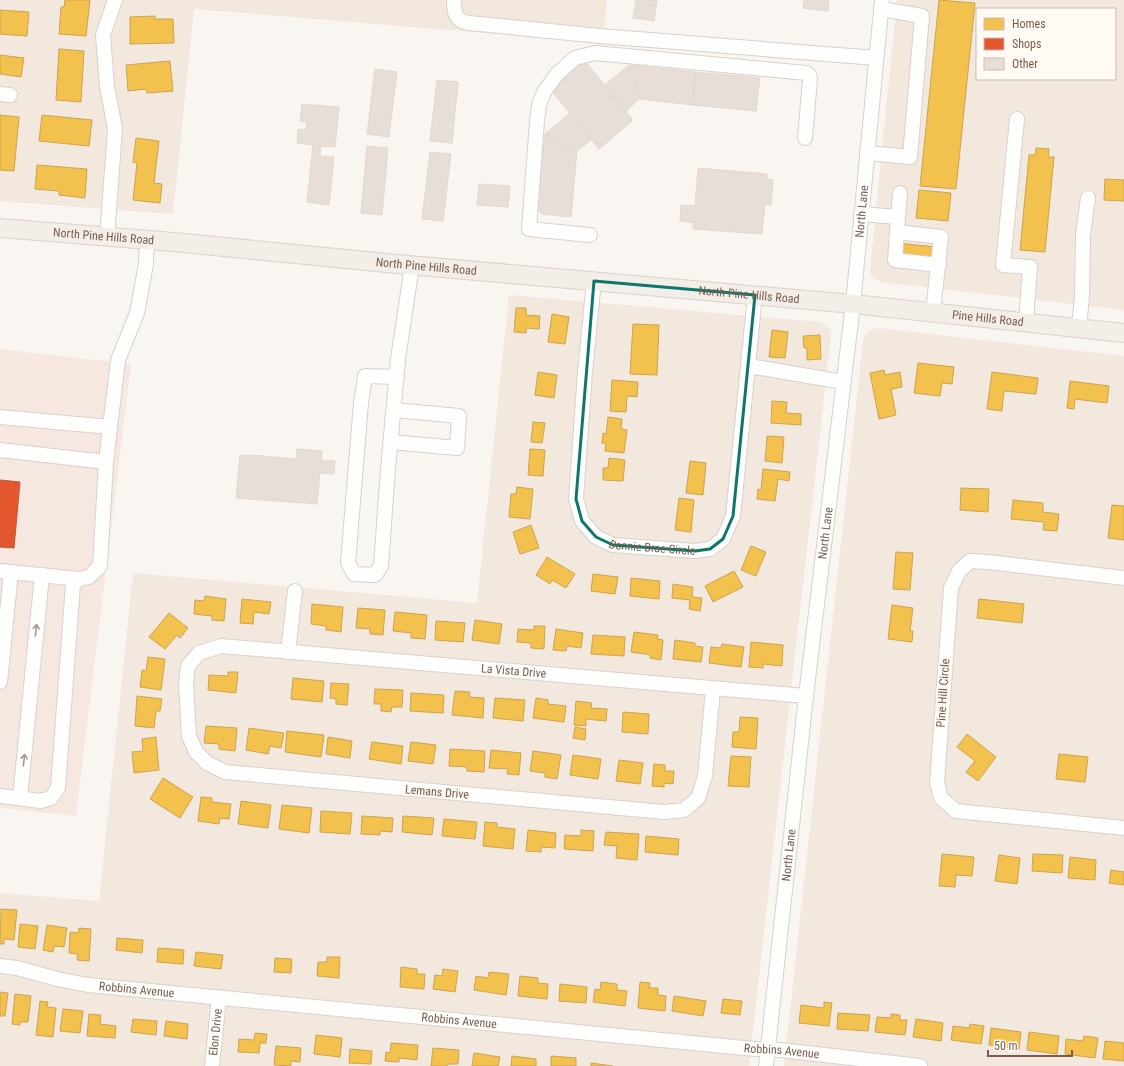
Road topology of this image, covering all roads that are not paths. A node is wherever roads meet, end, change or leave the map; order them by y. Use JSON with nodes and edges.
{"nodes":[{"id":1,"x":115,"y":0,"type":"edge"},
{"id":2,"x":454,"y":0,"type":"edge"},
{"id":3,"x":881,"y":4,"type":"edge"},
{"id":4,"x":876,"y":58,"type":"junction"},
{"id":5,"x":1017,"y":120,"type":"dead end"},
{"id":6,"x":805,"y":138,"type":"dead end"},
{"id":7,"x":867,"y":153,"type":"junction"},
{"id":8,"x":900,"y":193,"type":"dead end"},
{"id":9,"x":1088,"y":198,"type":"dead end"},
{"id":10,"x":861,"y":214,"type":"junction"},
{"id":11,"x":898,"y":217,"type":"junction"},
{"id":12,"x":0,"y":228,"type":"edge"},
{"id":13,"x":897,"y":232,"type":"junction"},
{"id":14,"x":590,"y":235,"type":"dead end"},
{"id":15,"x":107,"y":237,"type":"junction"},
{"id":16,"x":147,"y":240,"type":"junction"},
{"id":17,"x":939,"y":265,"type":"junction"},
{"id":18,"x":412,"y":266,"type":"junction"},
{"id":19,"x":594,"y":281,"type":"junction"},
{"id":20,"x":755,"y":295,"type":"junction"},
{"id":21,"x":853,"y":304,"type":"junction"},
{"id":22,"x":933,"y":312,"type":"junction"},
{"id":23,"x":1026,"y":322,"type":"junction"},
{"id":24,"x":1079,"y":328,"type":"junction"},
{"id":25,"x":1124,"y":333,"type":"edge"},
{"id":26,"x":748,"y":366,"type":"junction"},
{"id":27,"x":396,"y":377,"type":"junction"},
{"id":28,"x":843,"y":382,"type":"junction"},
{"id":29,"x":394,"y":410,"type":"junction"},
{"id":30,"x":0,"y":417,"type":"edge"},
{"id":31,"x":110,"y":426,"type":"junction"},
{"id":32,"x":390,"y":442,"type":"junction"},
{"id":33,"x":0,"y":450,"type":"edge"},
{"id":34,"x":106,"y":462,"type":"junction"},
{"id":35,"x":5,"y":571,"type":"edge"},
{"id":36,"x":42,"y":575,"type":"junction"},
{"id":37,"x":1124,"y":578,"type":"edge"},
{"id":38,"x":79,"y":579,"type":"junction"},
{"id":39,"x":295,"y":591,"type":"dead end"},
{"id":40,"x":221,"y":646,"type":"joint"},
{"id":41,"x":288,"y":652,"type":"junction"},
{"id":42,"x":0,"y":682,"type":"edge"},
{"id":43,"x":713,"y":689,"type":"junction"},
{"id":44,"x":806,"y":696,"type":"junction"},
{"id":45,"x":0,"y":796,"type":"edge"},
{"id":46,"x":20,"y":798,"type":"junction"},
{"id":47,"x":1124,"y":828,"type":"edge"},
{"id":48,"x":0,"y":966,"type":"edge"},
{"id":49,"x":219,"y":998,"type":"junction"},
{"id":50,"x":768,"y":1049,"type":"junction"},
{"id":51,"x":212,"y":1066,"type":"edge"},
{"id":52,"x":766,"y":1066,"type":"edge"},
{"id":53,"x":920,"y":1066,"type":"edge"}],
"edges":[{"from":1,"to":15,"type":"street"},
{"from":2,"to":4,"type":"street"},
{"from":3,"to":4,"type":"street","name":"North Lane"},
{"from":3,"to":7,"type":"street"},
{"from":4,"to":7,"type":"street","name":"North Lane"},
{"from":5,"to":23,"type":"street"},
{"from":6,"to":14,"type":"street"},
{"from":7,"to":10,"type":"street","name":"North Lane"},
{"from":8,"to":11,"type":"street"},
{"from":9,"to":24,"type":"street"},
{"from":10,"to":11,"type":"street"},
{"from":10,"to":21,"type":"street","name":"North Lane"},
{"from":11,"to":13,"type":"street"},
{"from":12,"to":15,"type":"main road","name":"North Pine Hills Road"},
{"from":13,"to":17,"type":"street"},
{"from":13,"to":17,"type":"street"},
{"from":15,"to":16,"type":"main road","name":"North Pine Hills Road"},
{"from":16,"to":18,"type":"main road","name":"North Pine Hills Road"},
{"from":16,"to":31,"type":"street"},
{"from":17,"to":22,"type":"street"},
{"from":18,"to":19,"type":"main road","name":"North Pine Hills Road"},
{"from":18,"to":27,"type":"street"},
{"from":19,"to":20,"type":"main road","name":"North Pine Hills Road"},
{"from":19,"to":26,"type":"street","name":"Bonnie Brae Circle"},
{"from":20,"to":21,"type":"main road","name":"North Pine Hills Road"},
{"from":20,"to":26,"type":"street","name":"Bonnie Brae Circle"},
{"from":21,"to":22,"type":"main road","name":"Pine Hills Road"},
{"from":21,"to":28,"type":"street","name":"North Lane"},
{"from":22,"to":23,"type":"main road","name":"Pine Hills Road"},
{"from":23,"to":24,"type":"main road","name":"Pine Hills Road"},
{"from":24,"to":25,"type":"main road","name":"Pine Hills Road"},
{"from":26,"to":28,"type":"street"},
{"from":27,"to":29,"type":"street"},
{"from":27,"to":32,"type":"street"},
{"from":28,"to":44,"type":"street","name":"North Lane"},
{"from":29,"to":32,"type":"street"},
{"from":29,"to":32,"type":"street"},
{"from":30,"to":31,"type":"street"},
{"from":31,"to":34,"type":"street"},
{"from":33,"to":34,"type":"street"},
{"from":34,"to":38,"type":"street"},
{"from":35,"to":36,"type":"street"},
{"from":35,"to":42,"type":"street"},
{"from":36,"to":38,"type":"street"},
{"from":46,"to":36,"type":"street","one_way":true},
{"from":37,"to":47,"type":"street","name":"Pine Hill Circle"},
{"from":38,"to":46,"type":"street"},
{"from":39,"to":41,"type":"street"},
{"from":40,"to":41,"type":"street","name":"La Vista Drive"},
{"from":40,"to":43,"type":"street","name":"Lemans Drive"},
{"from":41,"to":43,"type":"street","name":"La Vista Drive"},
{"from":43,"to":44,"type":"street","name":"La Vista Drive"},
{"from":44,"to":50,"type":"street","name":"North Lane"},
{"from":45,"to":46,"type":"street"},
{"from":48,"to":49,"type":"street","name":"Robbins Avenue"},
{"from":49,"to":50,"type":"street","name":"Robbins Avenue"},
{"from":49,"to":51,"type":"street","name":"Elon Drive"},
{"from":50,"to":52,"type":"street","name":"North Lane"},
{"from":50,"to":53,"type":"street","name":"Robbins Avenue"}]}
